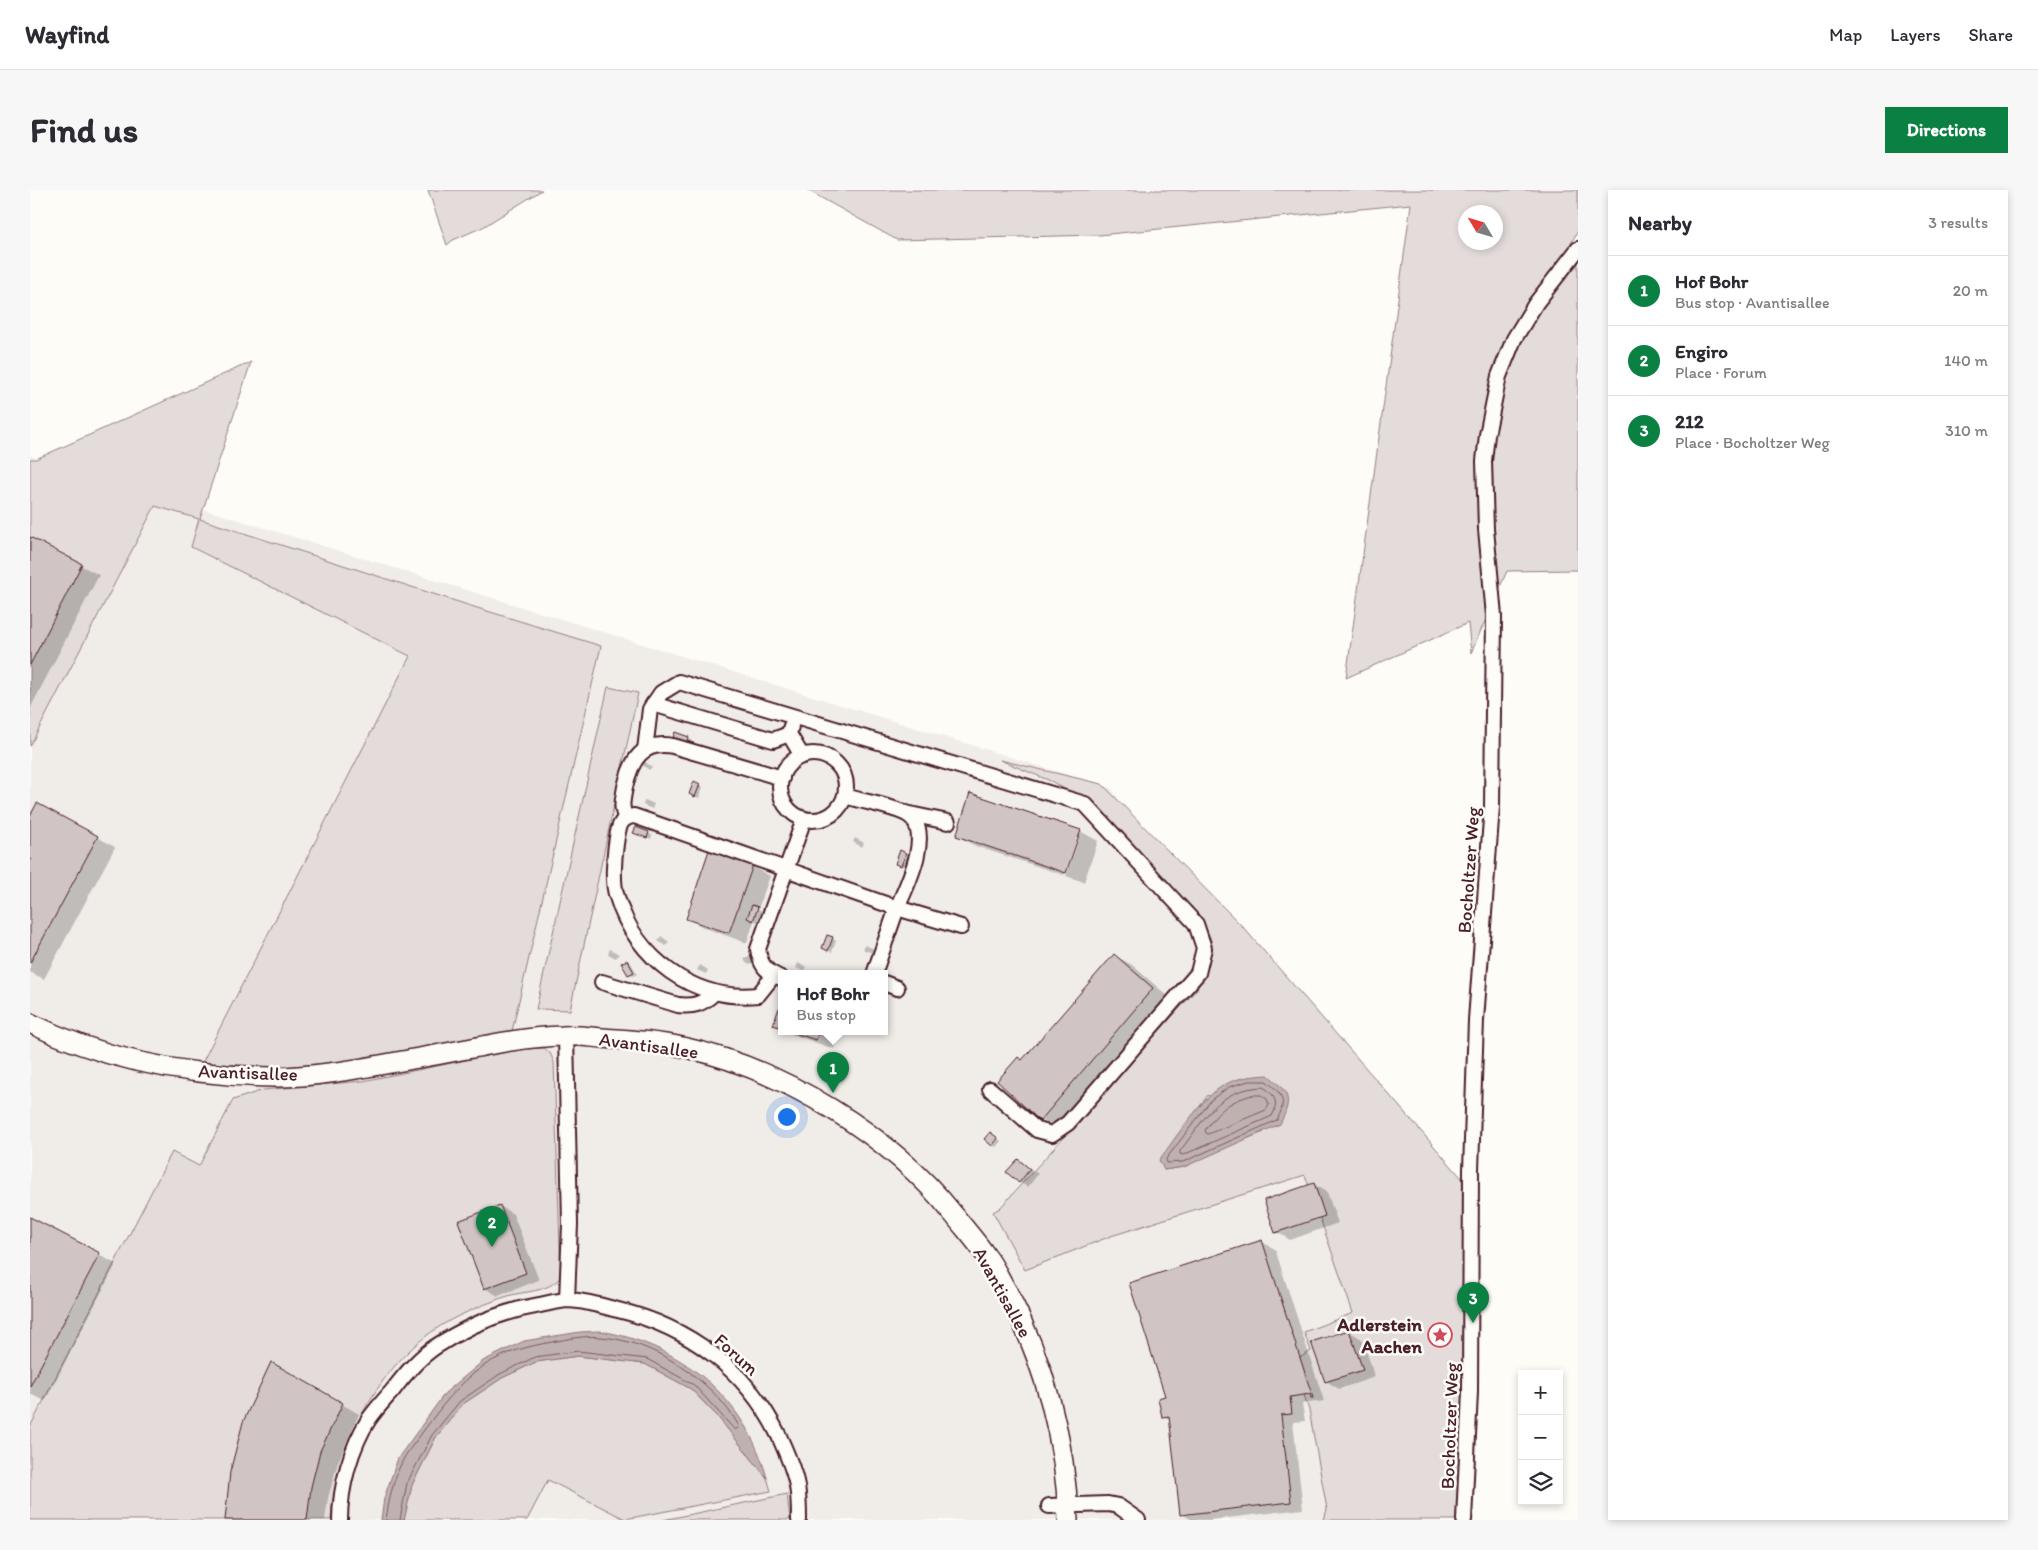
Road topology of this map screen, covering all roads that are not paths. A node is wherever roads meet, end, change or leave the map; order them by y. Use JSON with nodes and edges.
{"nodes":[{"id":1,"x":1578,"y":249,"type":"edge"},
{"id":2,"x":653,"y":704,"type":"junction"},
{"id":3,"x":794,"y":717,"type":"junction"},
{"id":4,"x":789,"y":734,"type":"junction"},
{"id":5,"x":645,"y":750,"type":"junction"},
{"id":6,"x":802,"y":756,"type":"junction"},
{"id":7,"x":782,"y":778,"type":"junction"},
{"id":8,"x":845,"y":796,"type":"junction"},
{"id":9,"x":904,"y":813,"type":"junction"},
{"id":10,"x":626,"y":818,"type":"junction"},
{"id":11,"x":804,"y":818,"type":"junction"},
{"id":12,"x":932,"y":818,"type":"junction"},
{"id":13,"x":948,"y":822,"type":"dead end"},
{"id":14,"x":919,"y":833,"type":"junction"},
{"id":15,"x":785,"y":869,"type":"junction"},
{"id":16,"x":897,"y":908,"type":"junction"},
{"id":17,"x":961,"y":927,"type":"dead end"},
{"id":18,"x":875,"y":970,"type":"edge"},
{"id":19,"x":778,"y":977,"type":"edge"},
{"id":20,"x":602,"y":982,"type":"dead end"},
{"id":21,"x":714,"y":993,"type":"junction"},
{"id":22,"x":30,"y":1023,"type":"edge"},
{"id":23,"x":566,"y":1035,"type":"junction"},
{"id":24,"x":990,"y":1089,"type":"dead end"},
{"id":25,"x":567,"y":1300,"type":"junction"},
{"id":26,"x":1061,"y":1510,"type":"edge"},
{"id":27,"x":340,"y":1520,"type":"edge"},
{"id":28,"x":799,"y":1520,"type":"edge"},
{"id":29,"x":1138,"y":1520,"type":"edge"},
{"id":30,"x":1464,"y":1520,"type":"edge"}],
"edges":[{"from":1,"to":30,"type":"street","name":"Bocholtzer Weg"},
{"from":2,"to":3,"type":"street"},
{"from":2,"to":4,"type":"street"},
{"from":2,"to":5,"type":"street"},
{"from":3,"to":4,"type":"street"},
{"from":3,"to":24,"type":"street"},
{"from":4,"to":6,"type":"street"},
{"from":5,"to":7,"type":"street"},
{"from":5,"to":10,"type":"street"},
{"from":6,"to":7,"type":"street"},
{"from":6,"to":8,"type":"street"},
{"from":7,"to":11,"type":"street"},
{"from":8,"to":9,"type":"street"},
{"from":8,"to":11,"type":"street"},
{"from":9,"to":12,"type":"street"},
{"from":9,"to":14,"type":"street"},
{"from":10,"to":15,"type":"street"},
{"from":10,"to":21,"type":"street"},
{"from":11,"to":15,"type":"street"},
{"from":12,"to":13,"type":"street"},
{"from":12,"to":14,"type":"street"},
{"from":14,"to":16,"type":"street"},
{"from":15,"to":16,"type":"street"},
{"from":15,"to":19,"type":"street"},
{"from":16,"to":17,"type":"street"},
{"from":16,"to":18,"type":"street"},
{"from":19,"to":21,"type":"street"},
{"from":20,"to":21,"type":"street"},
{"from":22,"to":23,"type":"street","name":"Avantisallee"},
{"from":23,"to":25,"type":"street"},
{"from":23,"to":26,"type":"street","name":"Avantisallee"},
{"from":25,"to":27,"type":"street","name":"Forum"},
{"from":25,"to":28,"type":"street","name":"Forum"},
{"from":26,"to":29,"type":"street"}]}
